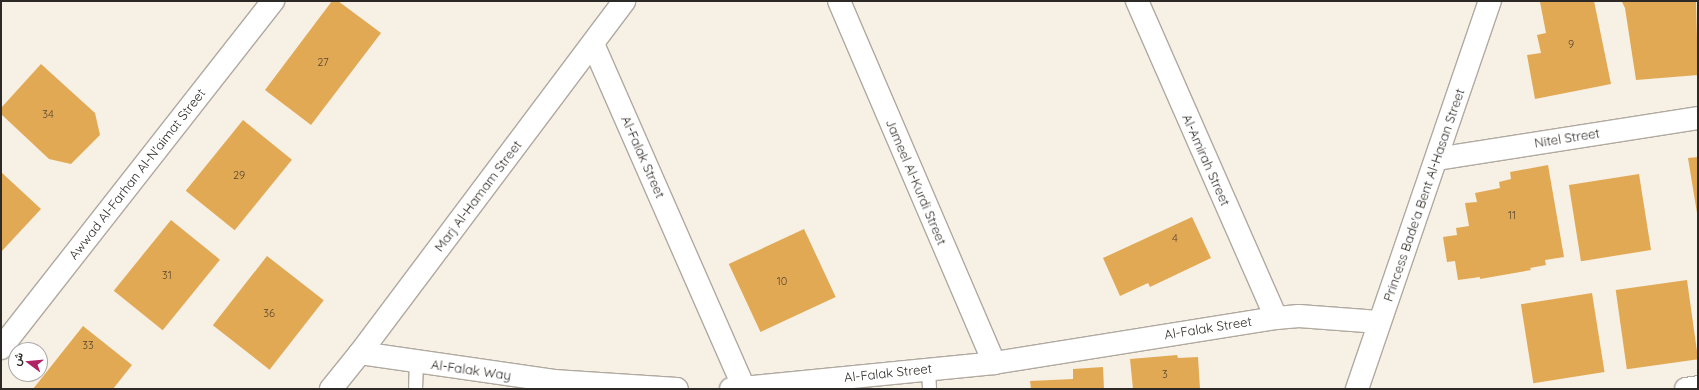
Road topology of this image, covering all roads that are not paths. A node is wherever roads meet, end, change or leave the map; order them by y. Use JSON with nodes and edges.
{"nodes":[{"id":1,"x":272,"y":1,"type":"edge"},
{"id":2,"x":624,"y":1,"type":"edge"},
{"id":3,"x":839,"y":1,"type":"edge"},
{"id":4,"x":1137,"y":1,"type":"edge"},
{"id":5,"x":1490,"y":1,"type":"edge"},
{"id":6,"x":593,"y":44,"type":"junction"},
{"id":7,"x":1698,"y":118,"type":"edge"},
{"id":8,"x":1437,"y":159,"type":"junction"},
{"id":9,"x":1276,"y":318,"type":"junction"},
{"id":10,"x":1379,"y":322,"type":"junction"},
{"id":11,"x":1,"y":348,"type":"edge"},
{"id":12,"x":360,"y":353,"type":"junction"},
{"id":13,"x":416,"y":363,"type":"junction"},
{"id":14,"x":994,"y":363,"type":"junction"},
{"id":15,"x":928,"y":379,"type":"edge"},
{"id":16,"x":840,"y":383,"type":"edge"},
{"id":17,"x":554,"y":385,"type":"edge"},
{"id":18,"x":1698,"y":387,"type":"edge"},
{"id":19,"x":738,"y":388,"type":"edge"},
{"id":20,"x":331,"y":389,"type":"edge"},
{"id":21,"x":415,"y":389,"type":"edge"},
{"id":22,"x":677,"y":389,"type":"edge"},
{"id":23,"x":1357,"y":389,"type":"edge"},
{"id":24,"x":1686,"y":389,"type":"edge"}],
"edges":[{"from":1,"to":11,"type":"street","name":"Awwad Al-Farhan Al-N'aimat Street"},
{"from":2,"to":6,"type":"street","name":"Marj Al-Hamam Street"},
{"from":3,"to":14,"type":"street","name":"Jameel Al-Kurdi Street"},
{"from":4,"to":9,"type":"street","name":"Al-Amirah Street"},
{"from":5,"to":8,"type":"street","name":"Princess Bade'a Bent Al-Hasan Street"},
{"from":6,"to":12,"type":"street","name":"Marj Al-Hamam Street"},
{"from":6,"to":19,"type":"street","name":"Al-Falak Street"},
{"from":7,"to":8,"type":"street","name":"Nitel Street"},
{"from":8,"to":10,"type":"street","name":"Princess Bade'a Bent Al-Hasan Street"},
{"from":9,"to":10,"type":"street","name":"Al-Falak Street"},
{"from":9,"to":14,"type":"street","name":"Al-Falak Street"},
{"from":10,"to":23,"type":"street","name":"Princess Bade'a Bent Al-Hasan Street"},
{"from":12,"to":13,"type":"street","name":"Al-Falak Way"},
{"from":12,"to":20,"type":"street","name":"Marj Al-Hamam Street"},
{"from":13,"to":17,"type":"street","name":"Al-Falak Way"},
{"from":13,"to":21,"type":"lane"},
{"from":14,"to":15,"type":"street","name":"Al-Falak Street"},
{"from":15,"to":16,"type":"street","name":"Al-Falak Street"},
{"from":16,"to":19,"type":"street","name":"Al-Falak Street"},
{"from":17,"to":22,"type":"street","name":"Al-Falak Way"},
{"from":18,"to":24,"type":"street"}]}
